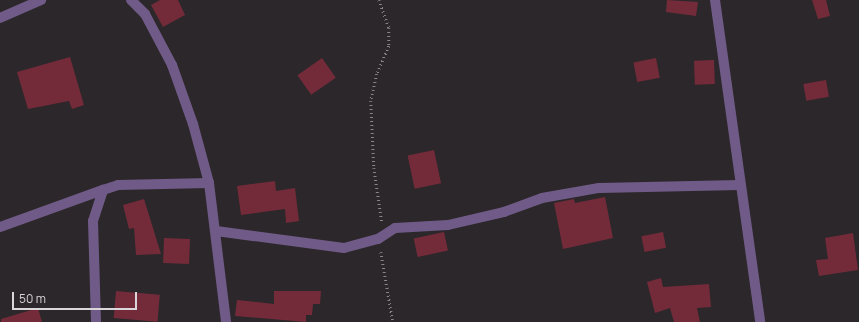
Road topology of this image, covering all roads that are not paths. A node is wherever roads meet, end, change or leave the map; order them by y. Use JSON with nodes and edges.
{"nodes":[{"id":1,"x":41,"y":0,"type":"edge"},
{"id":2,"x":131,"y":0,"type":"edge"},
{"id":3,"x":715,"y":0,"type":"edge"},
{"id":4,"x":0,"y":18,"type":"edge"},
{"id":5,"x":209,"y":183,"type":"junction"},
{"id":6,"x":739,"y":185,"type":"junction"},
{"id":7,"x":103,"y":190,"type":"junction"},
{"id":8,"x":0,"y":227,"type":"edge"},
{"id":9,"x":216,"y":231,"type":"junction"},
{"id":10,"x":96,"y":322,"type":"edge"},
{"id":11,"x":226,"y":322,"type":"edge"},
{"id":12,"x":760,"y":322,"type":"edge"}],
"edges":[{"from":1,"to":4,"type":"street"},
{"from":2,"to":5,"type":"street"},
{"from":3,"to":6,"type":"street"},
{"from":5,"to":7,"type":"street"},
{"from":5,"to":9,"type":"street"},
{"from":6,"to":9,"type":"street"},
{"from":6,"to":12,"type":"street"},
{"from":7,"to":8,"type":"street"},
{"from":7,"to":10,"type":"street"},
{"from":9,"to":11,"type":"street"}]}
